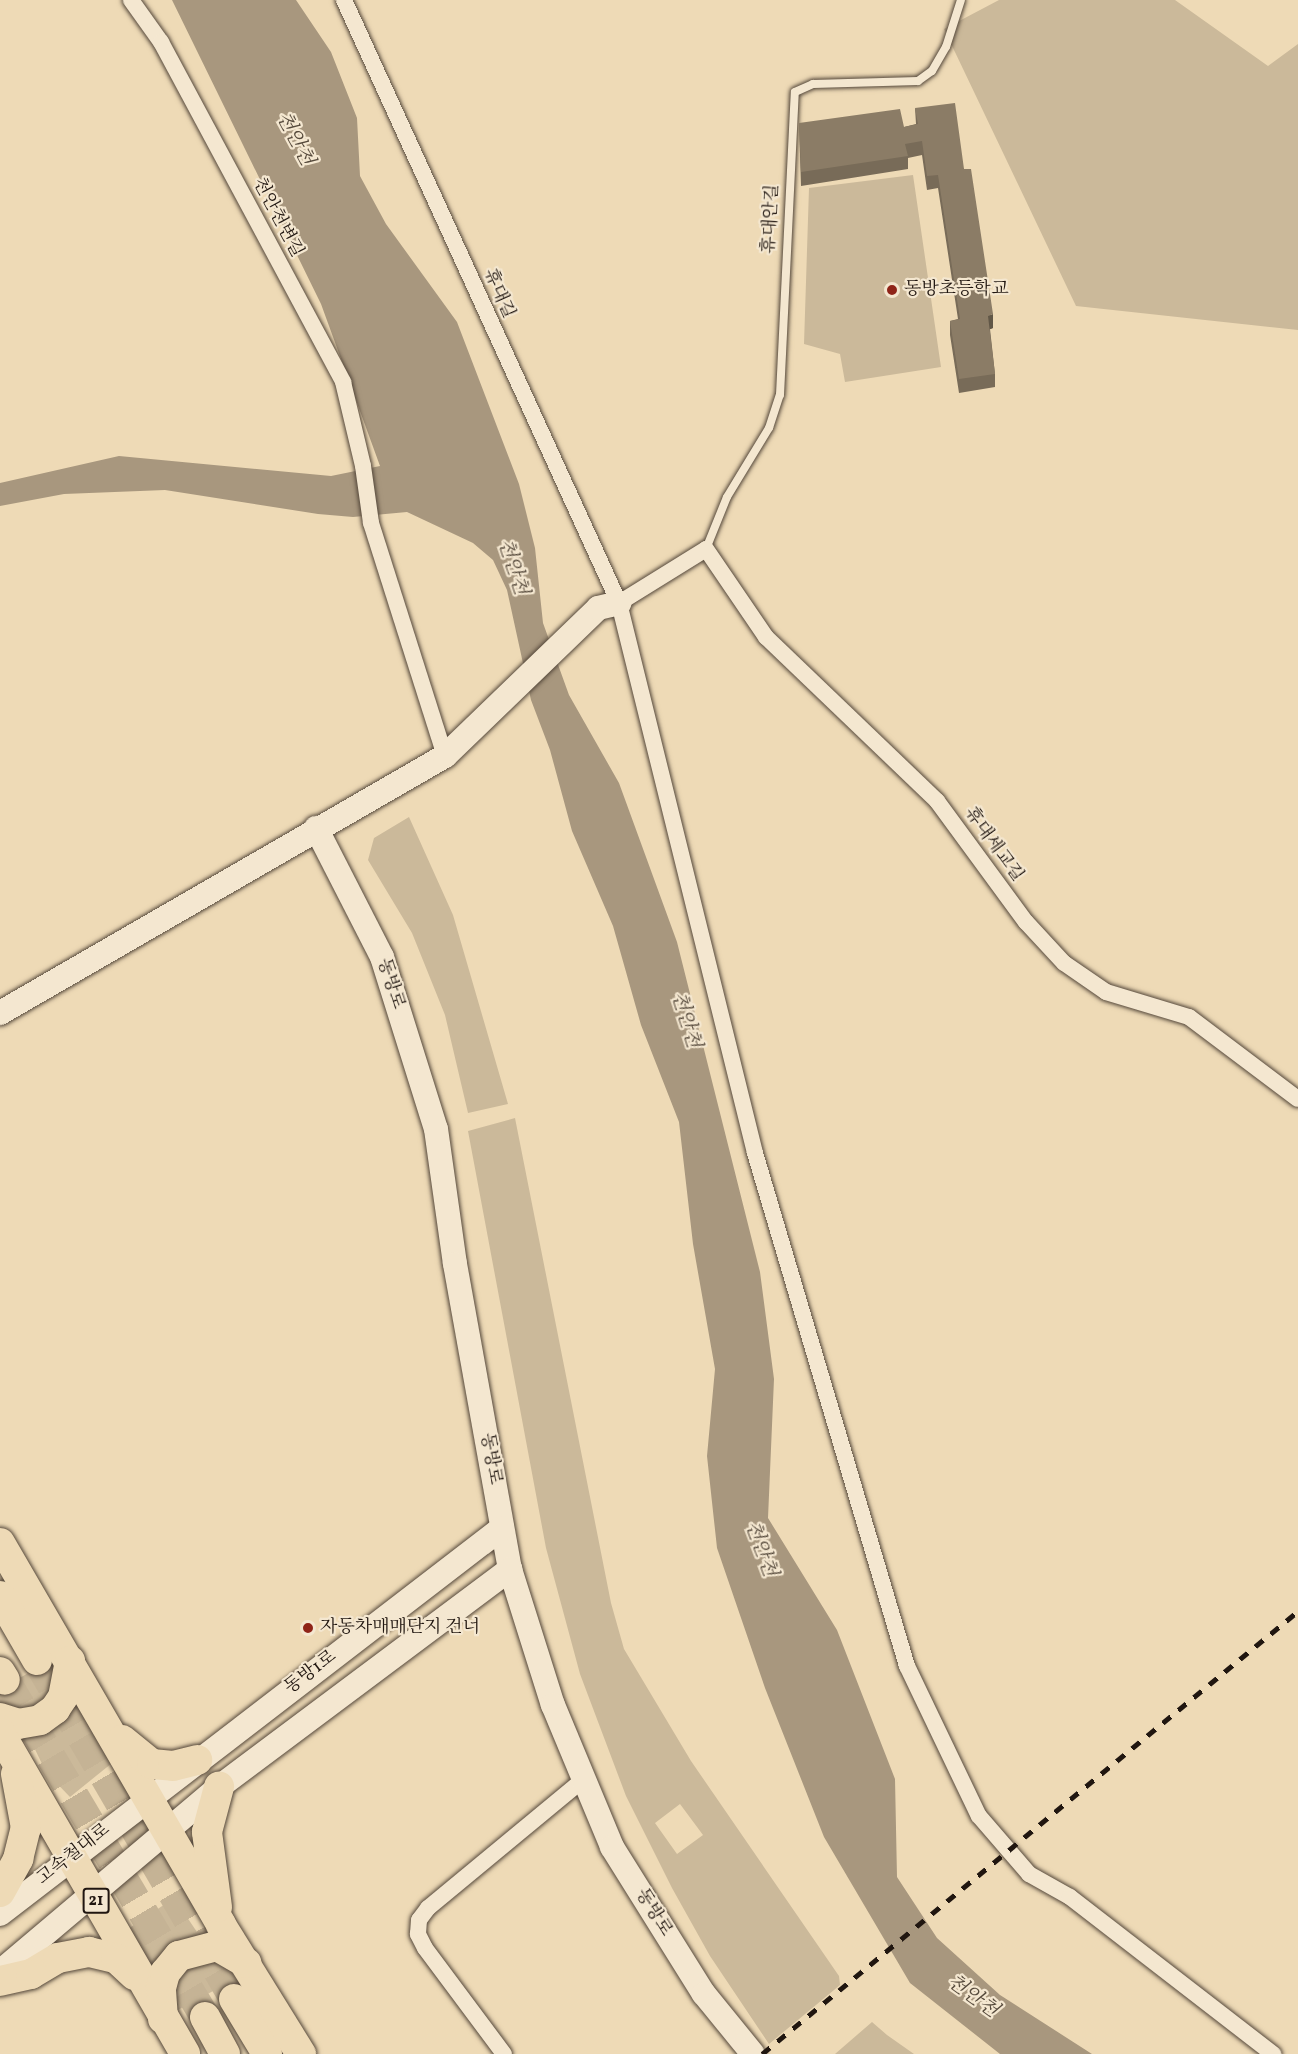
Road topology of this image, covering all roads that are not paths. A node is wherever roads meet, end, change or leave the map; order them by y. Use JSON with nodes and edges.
{"nodes":[{"id":1,"x":131,"y":0,"type":"edge"},
{"id":2,"x":344,"y":0,"type":"edge"},
{"id":3,"x":962,"y":0,"type":"edge"},
{"id":4,"x":706,"y":549,"type":"junction"},
{"id":5,"x":608,"y":606,"type":"junction"},
{"id":6,"x":452,"y":751,"type":"junction"},
{"id":7,"x":316,"y":828,"type":"junction"},
{"id":8,"x":0,"y":1013,"type":"edge"},
{"id":9,"x":1298,"y":1099,"type":"edge"},
{"id":10,"x":502,"y":1528,"type":"junction"},
{"id":11,"x":0,"y":1543,"type":"edge"},
{"id":12,"x":510,"y":1569,"type":"junction"},
{"id":13,"x":0,"y":1596,"type":"edge"},
{"id":14,"x":37,"y":1660,"type":"tunnel mouth"},
{"id":15,"x":70,"y":1661,"type":"junction"},
{"id":16,"x":95,"y":1706,"type":"junction"},
{"id":17,"x":0,"y":1718,"type":"edge"},
{"id":18,"x":5,"y":1740,"type":"edge"},
{"id":19,"x":197,"y":1760,"type":"junction"},
{"id":20,"x":584,"y":1779,"type":"junction"},
{"id":21,"x":219,"y":1787,"type":"junction"},
{"id":22,"x":149,"y":1797,"type":"junction"},
{"id":23,"x":167,"y":1832,"type":"junction"},
{"id":24,"x":72,"y":1857,"type":"junction"},
{"id":25,"x":0,"y":1892,"type":"edge"},
{"id":26,"x":92,"y":1894,"type":"junction"},
{"id":27,"x":0,"y":1914,"type":"edge"},
{"id":28,"x":221,"y":1925,"type":"junction"},
{"id":29,"x":248,"y":1964,"type":"junction"},
{"id":30,"x":0,"y":1972,"type":"edge"},
{"id":31,"x":0,"y":1981,"type":"edge"},
{"id":32,"x":144,"y":1988,"type":"junction"},
{"id":33,"x":234,"y":1999,"type":"tunnel mouth"},
{"id":34,"x":205,"y":2017,"type":"tunnel mouth"},
{"id":35,"x":163,"y":2019,"type":"junction"},
{"id":36,"x":185,"y":2054,"type":"edge"},
{"id":37,"x":225,"y":2054,"type":"edge"},
{"id":38,"x":267,"y":2054,"type":"edge"},
{"id":39,"x":301,"y":2054,"type":"edge"},
{"id":40,"x":504,"y":2054,"type":"edge"},
{"id":41,"x":753,"y":2054,"type":"edge"},
{"id":42,"x":1273,"y":2054,"type":"edge"}],
"edges":[{"from":1,"to":6,"type":"street","name":"천안천변길"},
{"from":2,"to":5,"type":"street","name":"휴대길"},
{"from":3,"to":4,"type":"lane","name":"휴대안길"},
{"from":4,"to":5,"type":"street"},
{"from":4,"to":9,"type":"street","name":"휴대세교길"},
{"from":5,"to":6,"type":"street"},
{"from":5,"to":42,"type":"street","name":"휴대길"},
{"from":6,"to":7,"type":"street"},
{"from":7,"to":8,"type":"street"},
{"from":7,"to":10,"type":"street","name":"동방로"},
{"from":10,"to":12,"type":"street","name":"동방로"},
{"from":10,"to":19,"type":"street","name":"동방1로"},
{"from":11,"to":15,"type":"highway"},
{"from":12,"to":20,"type":"street","name":"동방로"},
{"from":12,"to":21,"type":"street","name":"동방1로"},
{"from":13,"to":14,"type":"highway"},
{"from":15,"to":16,"type":"highway"},
{"from":15,"to":17,"type":"highway"},
{"from":16,"to":19,"type":"highway"},
{"from":16,"to":22,"type":"highway"},
{"from":18,"to":24,"type":"highway","number":"21"},
{"from":18,"to":25,"type":"highway"},
{"from":19,"to":22,"type":"street","name":"동방1로"},
{"from":20,"to":40,"type":"street"},
{"from":20,"to":41,"type":"street","name":"동방로"},
{"from":21,"to":23,"type":"street","name":"동방1로"},
{"from":21,"to":28,"type":"highway"},
{"from":22,"to":23,"type":"highway"},
{"from":22,"to":24,"type":"street","name":"고속철대로"},
{"from":23,"to":26,"type":"street"},
{"from":23,"to":28,"type":"highway"},
{"from":24,"to":26,"type":"highway","number":"21"},
{"from":24,"to":27,"type":"street","name":"고속철대로"},
{"from":26,"to":30,"type":"street"},
{"from":26,"to":32,"type":"highway","number":"21"},
{"from":28,"to":29,"type":"highway"},
{"from":29,"to":35,"type":"highway"},
{"from":29,"to":39,"type":"highway"},
{"from":31,"to":32,"type":"highway"},
{"from":32,"to":35,"type":"highway","number":"21"},
{"from":33,"to":38,"type":"highway"},
{"from":34,"to":37,"type":"highway"},
{"from":35,"to":36,"type":"highway","number":"21"}]}
